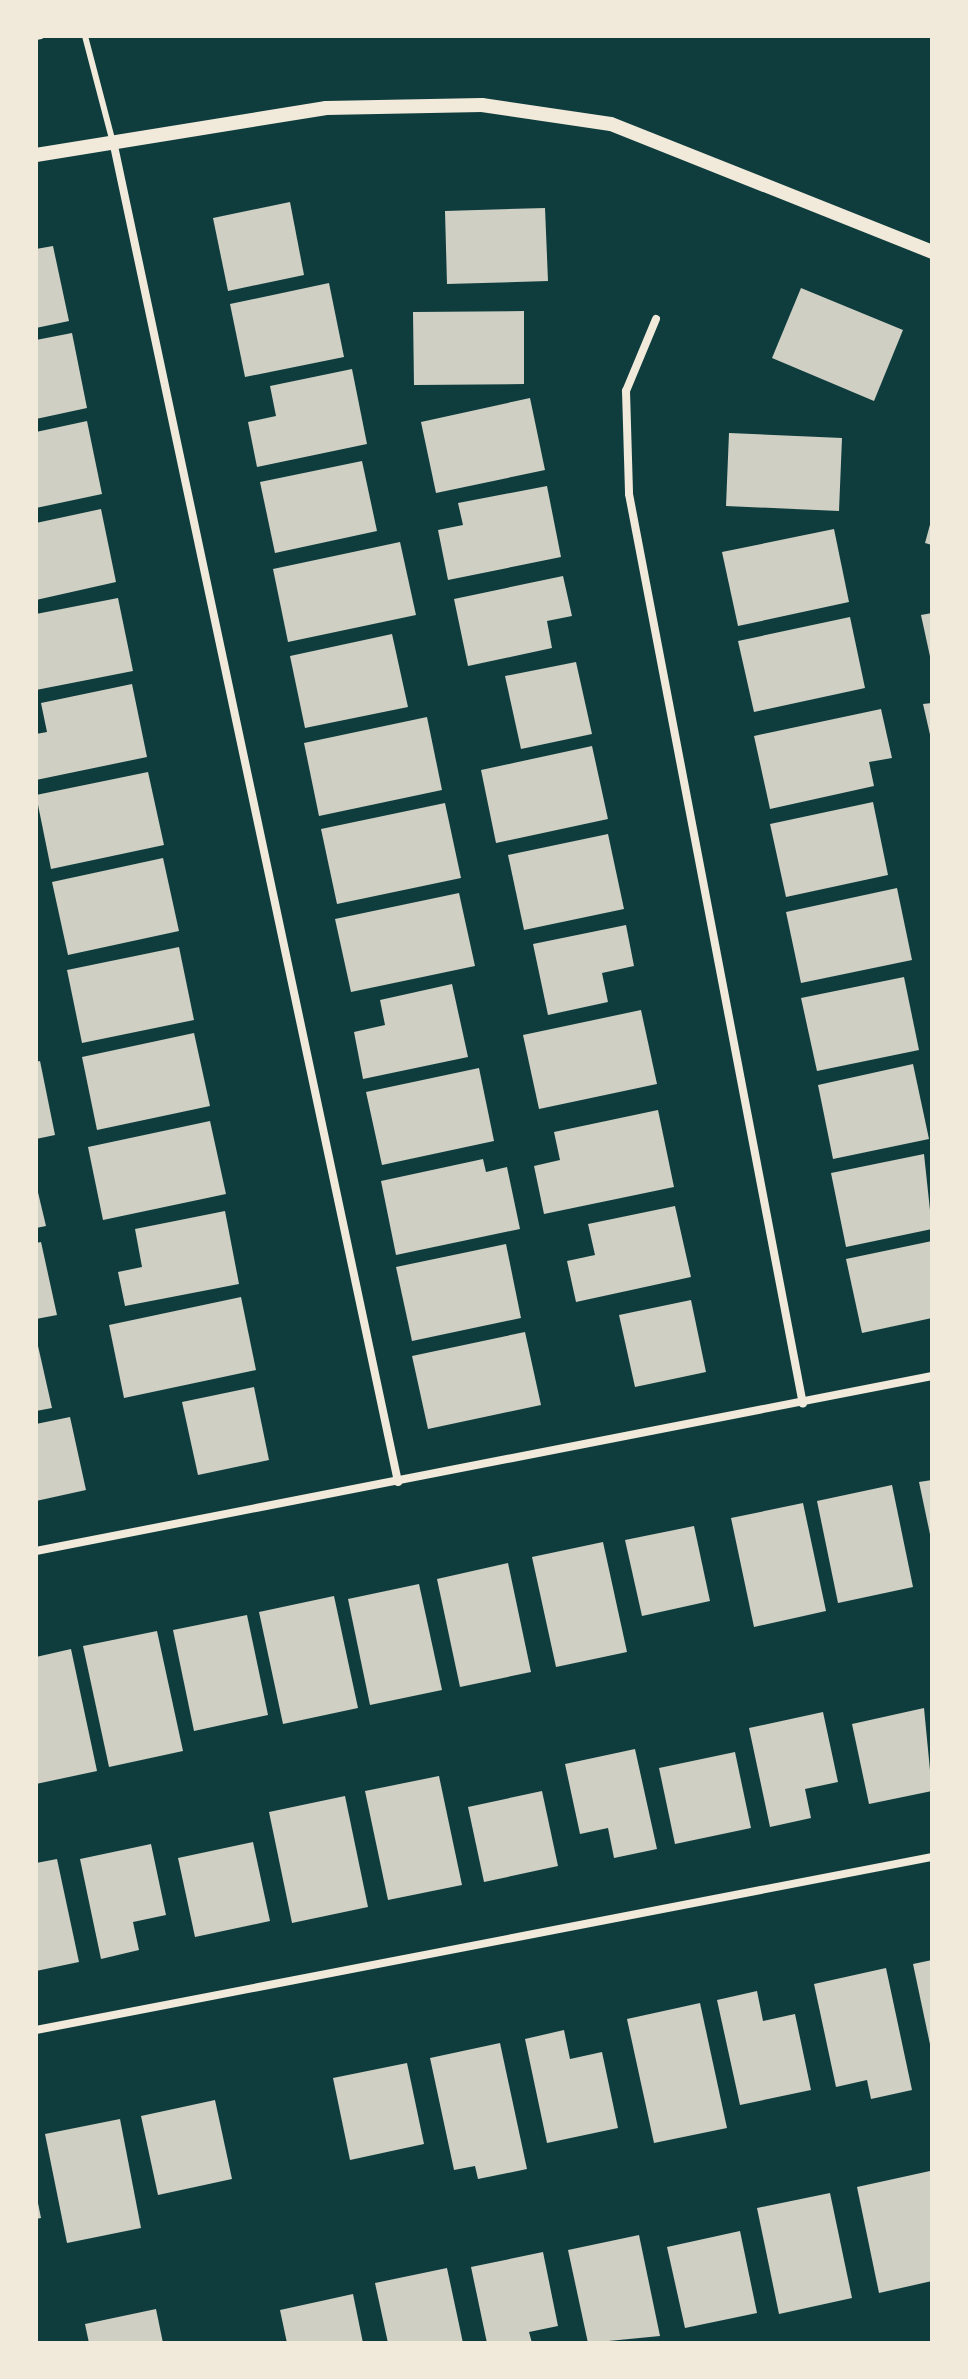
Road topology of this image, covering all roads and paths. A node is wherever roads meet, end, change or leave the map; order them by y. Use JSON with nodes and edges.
{"nodes":[{"id":1,"x":85,"y":36,"type":"edge"},
{"id":2,"x":112,"y":139,"type":"junction"},
{"id":3,"x":36,"y":155,"type":"edge"},
{"id":4,"x":932,"y":252,"type":"edge"},
{"id":5,"x":656,"y":319,"type":"dead end"},
{"id":6,"x":932,"y":1376,"type":"edge"},
{"id":7,"x":803,"y":1404,"type":"junction"},
{"id":8,"x":398,"y":1482,"type":"junction"},
{"id":9,"x":36,"y":1551,"type":"edge"},
{"id":10,"x":932,"y":1857,"type":"edge"},
{"id":11,"x":36,"y":2030,"type":"edge"}],
"edges":[{"from":1,"to":2,"type":"lane"},
{"from":2,"to":3,"type":"street"},
{"from":2,"to":4,"type":"street"},
{"from":2,"to":8,"type":"street"},
{"from":5,"to":7,"type":"street"},
{"from":6,"to":7,"type":"street"},
{"from":7,"to":8,"type":"street"},
{"from":8,"to":9,"type":"street"},
{"from":10,"to":11,"type":"street"}]}
